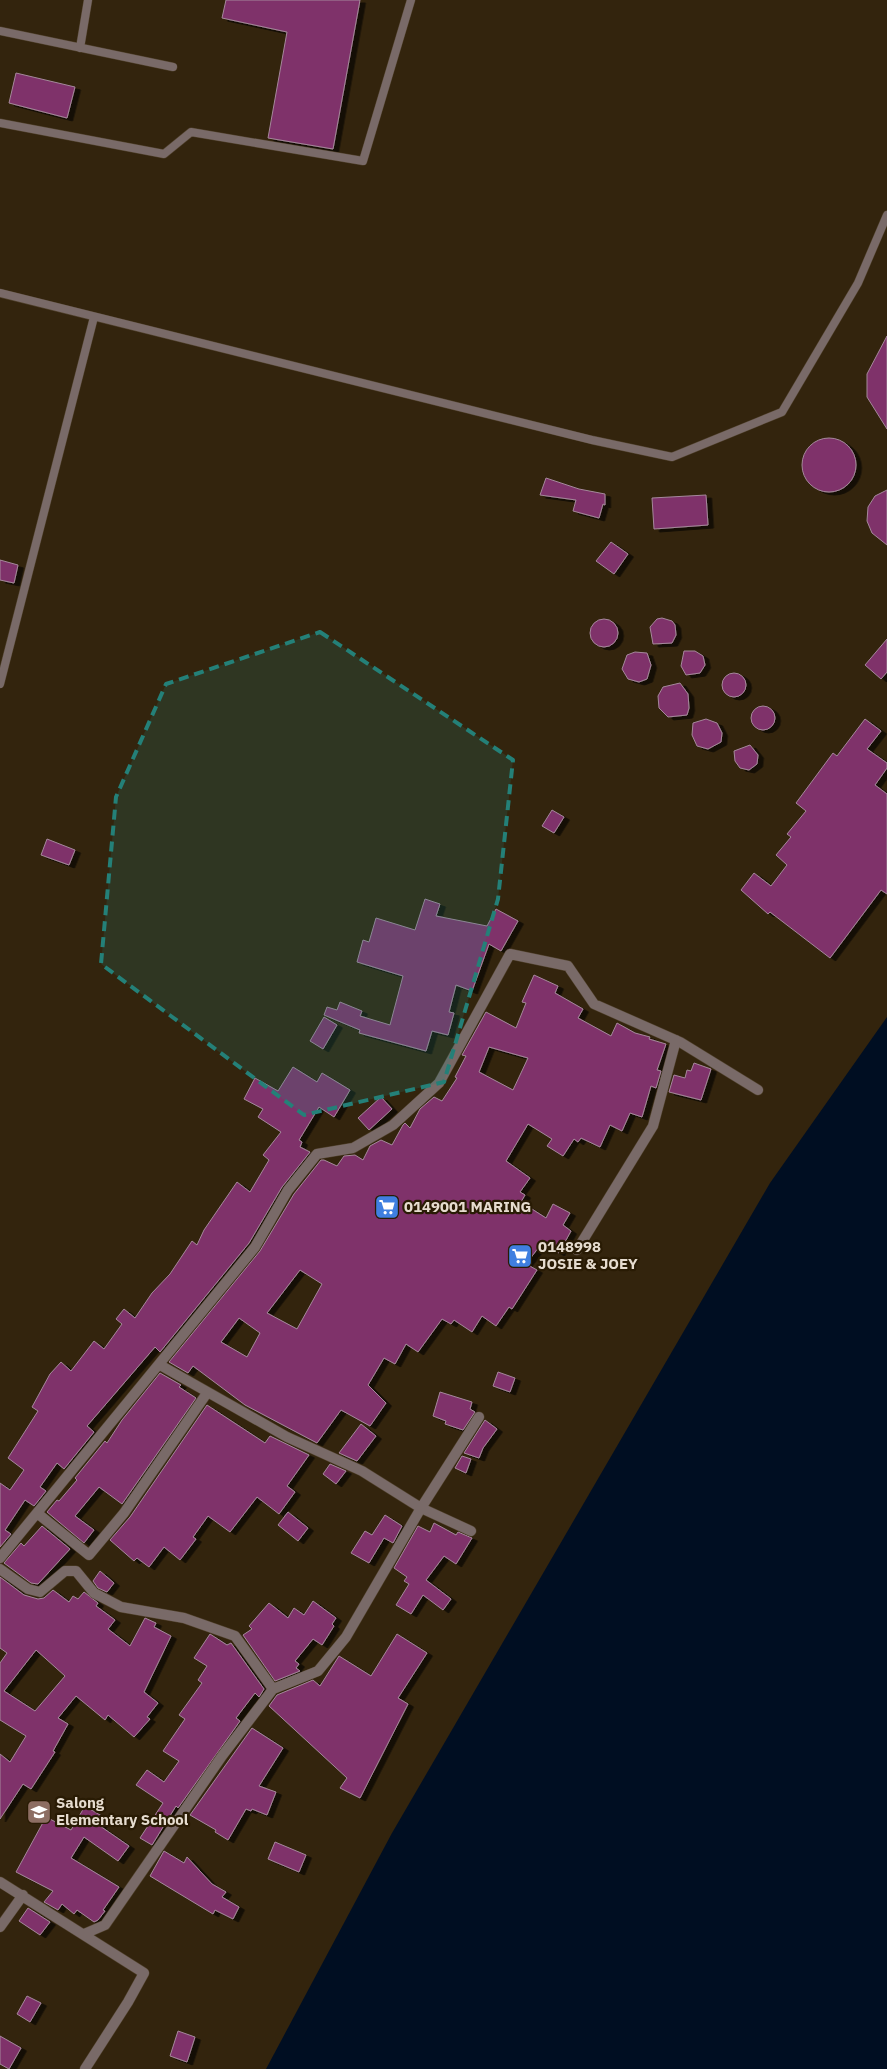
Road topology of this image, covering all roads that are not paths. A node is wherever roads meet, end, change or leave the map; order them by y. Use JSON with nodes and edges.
{"nodes":[{"id":1,"x":88,"y":0,"type":"edge"},
{"id":2,"x":411,"y":0,"type":"edge"},
{"id":3,"x":0,"y":31,"type":"edge"},
{"id":4,"x":80,"y":48,"type":"junction"},
{"id":5,"x":173,"y":67,"type":"dead end"},
{"id":6,"x":0,"y":123,"type":"edge"},
{"id":7,"x":887,"y":215,"type":"edge"},
{"id":8,"x":0,"y":293,"type":"edge"},
{"id":9,"x":94,"y":316,"type":"junction"},
{"id":10,"x":0,"y":684,"type":"edge"},
{"id":11,"x":676,"y":1040,"type":"junction"},
{"id":12,"x":758,"y":1090,"type":"dead end"},
{"id":13,"x":577,"y":1250,"type":"dead end"},
{"id":14,"x":160,"y":1365,"type":"junction"},
{"id":15,"x":207,"y":1392,"type":"junction"},
{"id":16,"x":479,"y":1417,"type":"dead end"},
{"id":17,"x":421,"y":1508,"type":"junction"},
{"id":18,"x":37,"y":1513,"type":"junction"},
{"id":19,"x":471,"y":1531,"type":"dead end"},
{"id":20,"x":0,"y":1558,"type":"edge"},
{"id":21,"x":0,"y":1569,"type":"edge"},
{"id":22,"x":273,"y":1689,"type":"junction"},
{"id":23,"x":0,"y":1882,"type":"edge"},
{"id":24,"x":23,"y":1895,"type":"junction"},
{"id":25,"x":0,"y":1927,"type":"edge"},
{"id":26,"x":84,"y":1934,"type":"junction"},
{"id":27,"x":85,"y":2069,"type":"edge"}],
"edges":[{"from":1,"to":4,"type":"lane"},
{"from":2,"to":6,"type":"lane"},
{"from":3,"to":4,"type":"lane"},
{"from":4,"to":5,"type":"lane"},
{"from":7,"to":9,"type":"lane"},
{"from":8,"to":9,"type":"lane"},
{"from":9,"to":10,"type":"lane"},
{"from":11,"to":12,"type":"street"},
{"from":11,"to":13,"type":"street"},
{"from":11,"to":14,"type":"street"},
{"from":14,"to":15,"type":"street"},
{"from":14,"to":18,"type":"street"},
{"from":15,"to":17,"type":"street"},
{"from":15,"to":18,"type":"street"},
{"from":16,"to":17,"type":"street"},
{"from":17,"to":19,"type":"street"},
{"from":17,"to":22,"type":"street"},
{"from":18,"to":20,"type":"street"},
{"from":21,"to":22,"type":"street"},
{"from":22,"to":26,"type":"street"},
{"from":23,"to":24,"type":"street"},
{"from":24,"to":25,"type":"street"},
{"from":24,"to":26,"type":"street"},
{"from":26,"to":27,"type":"street"}]}
